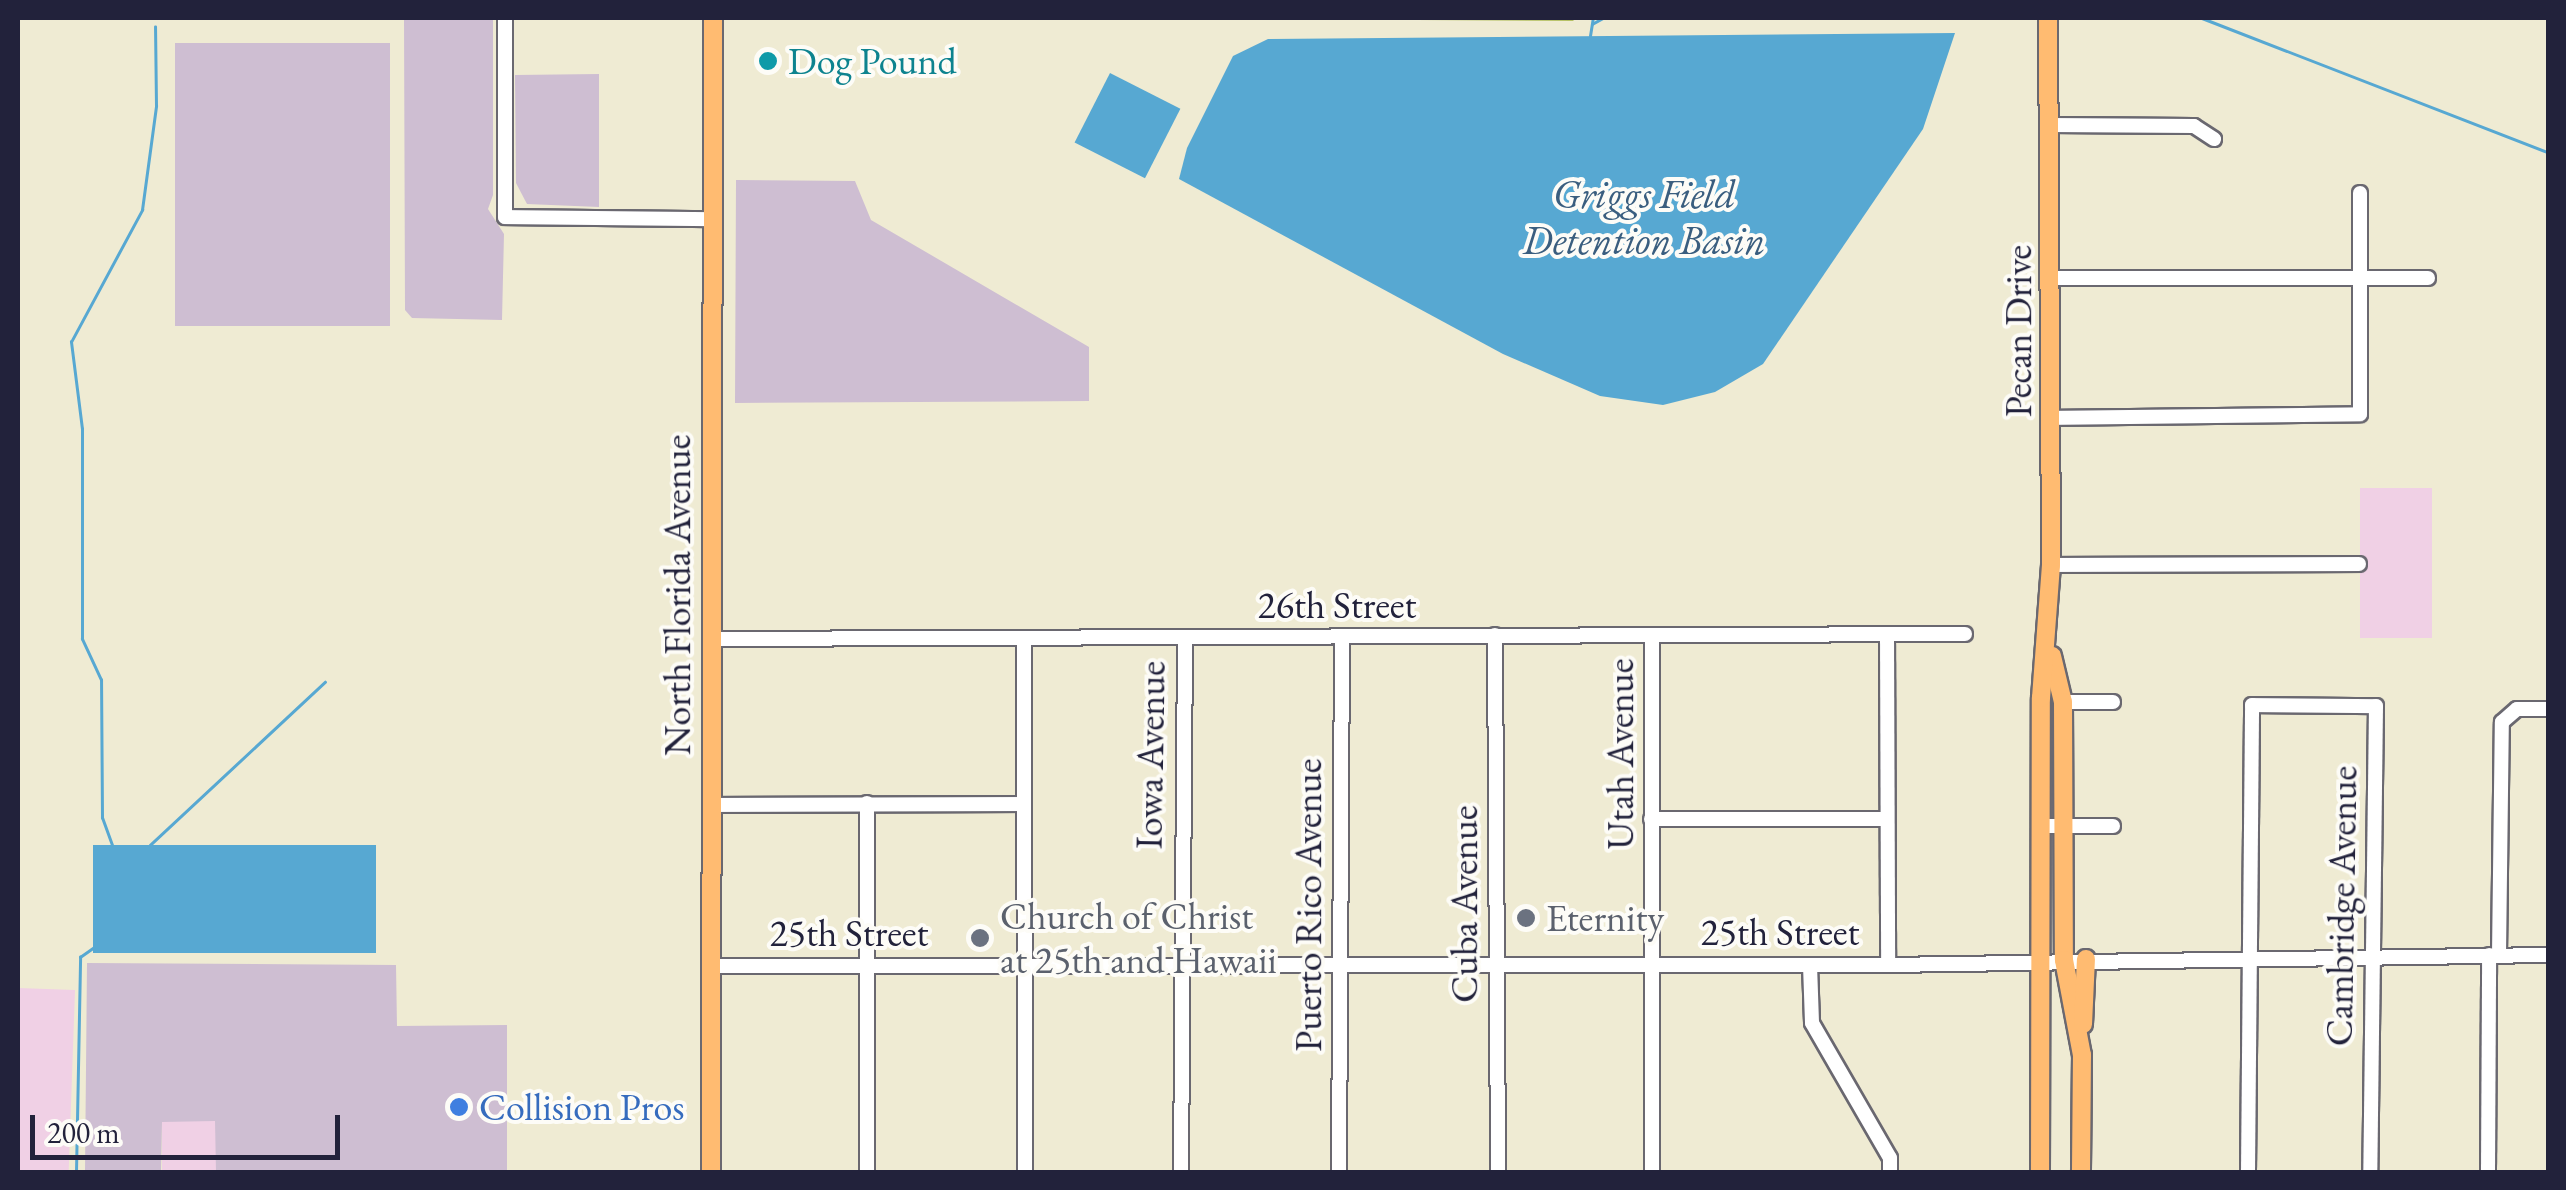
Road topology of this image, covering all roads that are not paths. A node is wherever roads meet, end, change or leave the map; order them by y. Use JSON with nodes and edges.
{"nodes":[{"id":1,"x":505,"y":18,"type":"edge"},
{"id":2,"x":713,"y":18,"type":"edge"},
{"id":3,"x":2048,"y":18,"type":"edge"},
{"id":4,"x":2050,"y":125,"type":"junction"},
{"id":5,"x":2214,"y":139,"type":"dead end"},
{"id":6,"x":2360,"y":193,"type":"dead end"},
{"id":7,"x":710,"y":218,"type":"junction"},
{"id":8,"x":2051,"y":278,"type":"junction"},
{"id":9,"x":2362,"y":278,"type":"junction"},
{"id":10,"x":2428,"y":278,"type":"dead end"},
{"id":11,"x":2050,"y":418,"type":"junction"},
{"id":12,"x":2359,"y":564,"type":"dead end"},
{"id":13,"x":2051,"y":565,"type":"junction"},
{"id":14,"x":1887,"y":634,"type":"junction"},
{"id":15,"x":1965,"y":634,"type":"dead end"},
{"id":16,"x":1496,"y":636,"type":"junction"},
{"id":17,"x":1652,"y":636,"type":"junction"},
{"id":18,"x":1024,"y":638,"type":"junction"},
{"id":19,"x":1185,"y":638,"type":"junction"},
{"id":20,"x":1342,"y":638,"type":"junction"},
{"id":21,"x":710,"y":639,"type":"junction"},
{"id":22,"x":2050,"y":644,"type":"junction"},
{"id":23,"x":2063,"y":702,"type":"junction"},
{"id":24,"x":2112,"y":702,"type":"dead end"},
{"id":25,"x":2548,"y":709,"type":"edge"},
{"id":26,"x":867,"y":803,"type":"junction"},
{"id":27,"x":710,"y":804,"type":"junction"},
{"id":28,"x":1021,"y":804,"type":"junction"},
{"id":29,"x":1652,"y":819,"type":"junction"},
{"id":30,"x":1887,"y":819,"type":"junction"},
{"id":31,"x":2041,"y":826,"type":"junction"},
{"id":32,"x":2065,"y":826,"type":"junction"},
{"id":33,"x":2113,"y":826,"type":"dead end"},
{"id":34,"x":2374,"y":954,"type":"junction"},
{"id":35,"x":2494,"y":955,"type":"junction"},
{"id":36,"x":2548,"y":955,"type":"edge"},
{"id":37,"x":2247,"y":957,"type":"junction"},
{"id":38,"x":2064,"y":960,"type":"junction"},
{"id":39,"x":2086,"y":960,"type":"junction"},
{"id":40,"x":1024,"y":962,"type":"junction"},
{"id":41,"x":1179,"y":962,"type":"junction"},
{"id":42,"x":1342,"y":962,"type":"junction"},
{"id":43,"x":1497,"y":963,"type":"junction"},
{"id":44,"x":2040,"y":963,"type":"junction"},
{"id":45,"x":866,"y":964,"type":"junction"},
{"id":46,"x":1655,"y":965,"type":"junction"},
{"id":47,"x":1810,"y":965,"type":"junction"},
{"id":48,"x":1888,"y":965,"type":"junction"},
{"id":49,"x":710,"y":966,"type":"junction"},
{"id":50,"x":2082,"y":1054,"type":"junction"},
{"id":51,"x":711,"y":1172,"type":"edge"},
{"id":52,"x":868,"y":1172,"type":"edge"},
{"id":53,"x":1026,"y":1172,"type":"edge"},
{"id":54,"x":1182,"y":1172,"type":"edge"},
{"id":55,"x":1338,"y":1172,"type":"edge"},
{"id":56,"x":1498,"y":1172,"type":"edge"},
{"id":57,"x":1652,"y":1172,"type":"edge"},
{"id":58,"x":1890,"y":1172,"type":"edge"},
{"id":59,"x":2040,"y":1172,"type":"edge"},
{"id":60,"x":2081,"y":1172,"type":"edge"},
{"id":61,"x":2248,"y":1172,"type":"edge"},
{"id":62,"x":2370,"y":1172,"type":"edge"},
{"id":63,"x":2488,"y":1172,"type":"edge"}],
"edges":[{"from":1,"to":7,"type":"street"},
{"from":2,"to":7,"type":"main road","name":"North Florida Avenue"},
{"from":3,"to":4,"type":"main road","name":"Pecan Drive"},
{"from":4,"to":5,"type":"street"},
{"from":4,"to":8,"type":"main road","name":"Pecan Drive"},
{"from":6,"to":9,"type":"street"},
{"from":7,"to":21,"type":"main road","name":"North Florida Avenue"},
{"from":8,"to":9,"type":"street"},
{"from":8,"to":11,"type":"main road","name":"Pecan Drive"},
{"from":9,"to":10,"type":"street"},
{"from":9,"to":11,"type":"street"},
{"from":11,"to":13,"type":"main road","name":"Pecan Drive"},
{"from":12,"to":13,"type":"street"},
{"from":13,"to":22,"type":"main road","name":"Pecan Drive"},
{"from":14,"to":15,"type":"street","name":"26th Street"},
{"from":14,"to":17,"type":"street","name":"26th Street"},
{"from":14,"to":30,"type":"street"},
{"from":16,"to":17,"type":"street","name":"26th Street"},
{"from":16,"to":20,"type":"street","name":"26th Street"},
{"from":16,"to":43,"type":"street","name":"Cuba Avenue"},
{"from":17,"to":29,"type":"street","name":"Utah Avenue"},
{"from":18,"to":19,"type":"street","name":"26th Street"},
{"from":18,"to":21,"type":"street","name":"26th Street"},
{"from":18,"to":28,"type":"street"},
{"from":19,"to":20,"type":"street","name":"26th Street"},
{"from":19,"to":41,"type":"street","name":"Iowa Avenue"},
{"from":20,"to":42,"type":"street","name":"Puerto Rico Avenue"},
{"from":21,"to":27,"type":"main road","name":"North Florida Avenue"},
{"from":22,"to":23,"type":"main road","name":"Pecan Drive"},
{"from":22,"to":31,"type":"main road","name":"Pecan Drive"},
{"from":23,"to":24,"type":"street"},
{"from":23,"to":32,"type":"main road","name":"Pecan Drive"},
{"from":25,"to":35,"type":"street"},
{"from":26,"to":27,"type":"street"},
{"from":26,"to":28,"type":"street"},
{"from":26,"to":45,"type":"street"},
{"from":27,"to":49,"type":"main road","name":"North Florida Avenue"},
{"from":28,"to":40,"type":"street"},
{"from":29,"to":30,"type":"street"},
{"from":29,"to":46,"type":"street","name":"Utah Avenue"},
{"from":30,"to":48,"type":"street"},
{"from":31,"to":32,"type":"street"},
{"from":31,"to":44,"type":"main road","name":"Pecan Drive"},
{"from":32,"to":33,"type":"street"},
{"from":32,"to":38,"type":"main road","name":"Pecan Drive"},
{"from":34,"to":35,"type":"street","name":"25th Street"},
{"from":34,"to":37,"type":"street","name":"25th Street"},
{"from":34,"to":37,"type":"street","name":"Cambridge Avenue"},
{"from":34,"to":62,"type":"street","name":"Cambridge Avenue"},
{"from":35,"to":36,"type":"street","name":"25th Street"},
{"from":35,"to":63,"type":"street"},
{"from":37,"to":39,"type":"street","name":"25th Street"},
{"from":37,"to":61,"type":"street"},
{"from":38,"to":39,"type":"street","name":"25th Street"},
{"from":38,"to":44,"type":"street","name":"25th Street"},
{"from":38,"to":50,"type":"main road","name":"Pecan Drive"},
{"from":39,"to":50,"type":"main road"},
{"from":40,"to":41,"type":"street","name":"25th Street"},
{"from":40,"to":45,"type":"street","name":"25th Street"},
{"from":40,"to":53,"type":"street"},
{"from":41,"to":42,"type":"street","name":"25th Street"},
{"from":41,"to":54,"type":"street","name":"Iowa Avenue"},
{"from":42,"to":43,"type":"street","name":"25th Street"},
{"from":42,"to":55,"type":"street","name":"Puerto Rico Avenue"},
{"from":43,"to":46,"type":"street","name":"25th Street"},
{"from":43,"to":56,"type":"street","name":"Cuba Avenue"},
{"from":44,"to":48,"type":"street","name":"25th Street"},
{"from":44,"to":59,"type":"main road","name":"Pecan Drive"},
{"from":45,"to":49,"type":"street","name":"25th Street"},
{"from":45,"to":52,"type":"street"},
{"from":46,"to":47,"type":"street","name":"25th Street"},
{"from":46,"to":57,"type":"street","name":"Utah Avenue"},
{"from":47,"to":48,"type":"street","name":"25th Street"},
{"from":47,"to":58,"type":"street"},
{"from":49,"to":51,"type":"main road","name":"North Florida Avenue"},
{"from":50,"to":60,"type":"main road","name":"Pecan Drive"}]}
